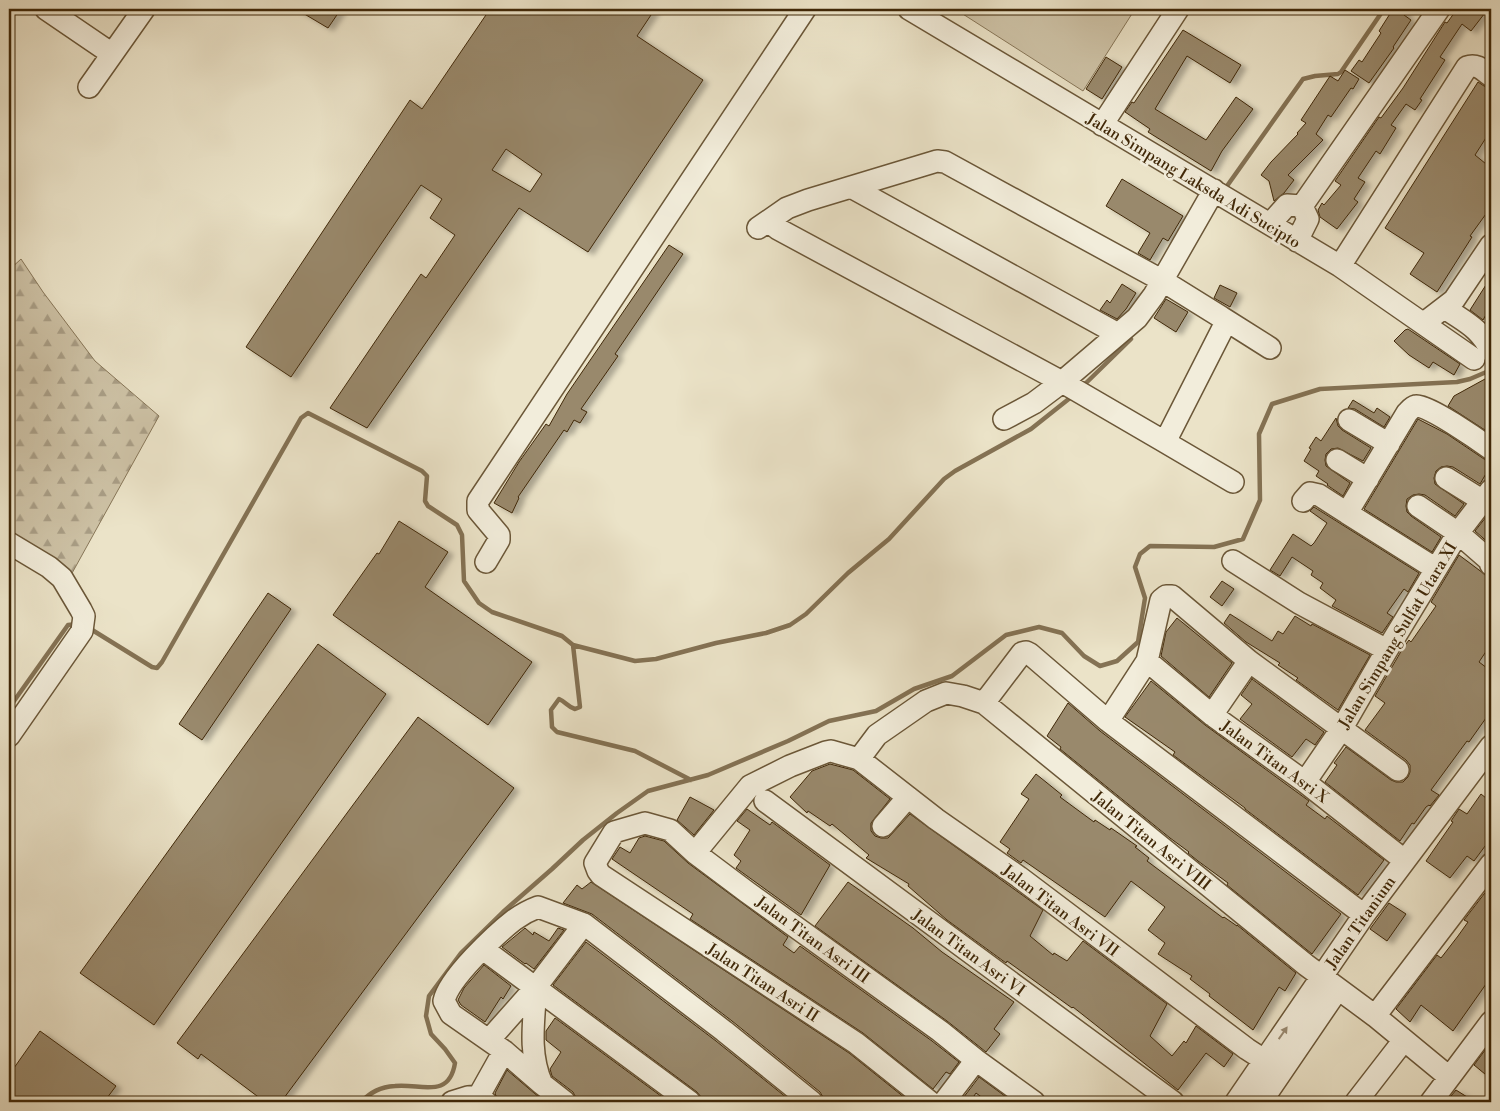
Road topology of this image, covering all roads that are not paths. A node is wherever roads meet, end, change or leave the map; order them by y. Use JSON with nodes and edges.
{"nodes":[{"id":1,"x":46,"y":9,"type":"edge"},
{"id":2,"x":144,"y":9,"type":"edge"},
{"id":3,"x":805,"y":9,"type":"edge"},
{"id":4,"x":909,"y":9,"type":"edge"},
{"id":5,"x":1178,"y":9,"type":"edge"},
{"id":6,"x":1439,"y":9,"type":"edge"},
{"id":7,"x":112,"y":54,"type":"junction"},
{"id":8,"x":1491,"y":76,"type":"edge"},
{"id":9,"x":89,"y":87,"type":"dead end"},
{"id":10,"x":1102,"y":125,"type":"junction"},
{"id":11,"x":851,"y":188,"type":"junction"},
{"id":12,"x":1214,"y":190,"type":"junction"},
{"id":13,"x":1302,"y":206,"type":"junction"},
{"id":14,"x":1270,"y":224,"type":"junction"},
{"id":15,"x":1297,"y":241,"type":"junction"},
{"id":16,"x":1491,"y":245,"type":"edge"},
{"id":17,"x":1340,"y":266,"type":"junction"},
{"id":18,"x":1163,"y":281,"type":"junction"},
{"id":19,"x":1445,"y":308,"type":"junction"},
{"id":20,"x":1221,"y":316,"type":"junction"},
{"id":21,"x":1424,"y":323,"type":"junction"},
{"id":22,"x":1118,"y":334,"type":"junction"},
{"id":23,"x":1479,"y":342,"type":"edge"},
{"id":24,"x":1270,"y":348,"type":"dead end"},
{"id":25,"x":1062,"y":382,"type":"junction"},
{"id":26,"x":1004,"y":420,"type":"dead end"},
{"id":27,"x":1350,"y":420,"type":"dead end"},
{"id":28,"x":1164,"y":442,"type":"junction"},
{"id":29,"x":1389,"y":444,"type":"junction"},
{"id":30,"x":1491,"y":449,"type":"edge"},
{"id":31,"x":1337,"y":460,"type":"dead end"},
{"id":32,"x":1446,"y":478,"type":"dead end"},
{"id":33,"x":1368,"y":479,"type":"junction"},
{"id":34,"x":1232,"y":482,"type":"dead end"},
{"id":35,"x":1489,"y":499,"type":"edge"},
{"id":36,"x":1303,"y":501,"type":"dead end"},
{"id":37,"x":1418,"y":506,"type":"dead end"},
{"id":38,"x":1347,"y":513,"type":"junction"},
{"id":39,"x":1458,"y":533,"type":"junction"},
{"id":40,"x":9,"y":544,"type":"edge"},
{"id":41,"x":1233,"y":561,"type":"dead end"},
{"id":42,"x":486,"y":562,"type":"dead end"},
{"id":43,"x":1491,"y":565,"type":"edge"},
{"id":44,"x":1436,"y":569,"type":"junction"},
{"id":45,"x":1386,"y":650,"type":"junction"},
{"id":46,"x":1147,"y":661,"type":"junction"},
{"id":47,"x":1249,"y":661,"type":"junction"},
{"id":48,"x":984,"y":703,"type":"junction"},
{"id":49,"x":1212,"y":715,"type":"junction"},
{"id":50,"x":1108,"y":721,"type":"junction"},
{"id":51,"x":1342,"y":728,"type":"junction"},
{"id":52,"x":9,"y":736,"type":"edge"},
{"id":53,"x":1491,"y":746,"type":"edge"},
{"id":54,"x":859,"y":759,"type":"junction"},
{"id":55,"x":1398,"y":770,"type":"dead end"},
{"id":56,"x":1306,"y":782,"type":"junction"},
{"id":57,"x":908,"y":797,"type":"junction"},
{"id":58,"x":766,"y":800,"type":"dead end"},
{"id":59,"x":883,"y":826,"type":"dead end"},
{"id":60,"x":695,"y":853,"type":"junction"},
{"id":61,"x":1404,"y":860,"type":"junction"},
{"id":62,"x":595,"y":863,"type":"joint"},
{"id":63,"x":1491,"y":864,"type":"edge"},
{"id":64,"x":1364,"y":915,"type":"junction"},
{"id":65,"x":584,"y":924,"type":"junction"},
{"id":66,"x":482,"y":950,"type":"junction"},
{"id":67,"x":1322,"y":976,"type":"junction"},
{"id":68,"x":536,"y":987,"type":"junction"},
{"id":69,"x":1338,"y":989,"type":"junction"},
{"id":70,"x":1375,"y":1016,"type":"junction"},
{"id":71,"x":1491,"y":1022,"type":"edge"},
{"id":72,"x":1404,"y":1040,"type":"junction"},
{"id":73,"x":497,"y":1046,"type":"junction"},
{"id":74,"x":976,"y":1060,"type":"junction"},
{"id":75,"x":1264,"y":1060,"type":"junction"},
{"id":76,"x":1449,"y":1077,"type":"junction"},
{"id":77,"x":542,"y":1084,"type":"junction"},
{"id":78,"x":483,"y":1099,"type":"edge"},
{"id":79,"x":452,"y":1102,"type":"edge"},
{"id":80,"x":565,"y":1102,"type":"edge"},
{"id":81,"x":690,"y":1102,"type":"edge"},
{"id":82,"x":812,"y":1102,"type":"edge"},
{"id":83,"x":930,"y":1102,"type":"edge"},
{"id":84,"x":944,"y":1102,"type":"edge"},
{"id":85,"x":1034,"y":1102,"type":"edge"},
{"id":86,"x":1173,"y":1102,"type":"edge"},
{"id":87,"x":1236,"y":1102,"type":"edge"},
{"id":88,"x":1261,"y":1102,"type":"edge"},
{"id":89,"x":1356,"y":1102,"type":"edge"},
{"id":90,"x":1430,"y":1102,"type":"edge"}],
"edges":[{"from":1,"to":7,"type":"street"},
{"from":2,"to":7,"type":"street"},
{"from":3,"to":42,"type":"street"},
{"from":4,"to":10,"type":"street","name":"Jalan Simpang Laksda Adi Sucipto"},
{"from":5,"to":10,"type":"street"},
{"from":6,"to":13,"type":"street"},
{"from":7,"to":9,"type":"street"},
{"from":8,"to":17,"type":"street"},
{"from":10,"to":12,"type":"street","name":"Jalan Simpang Laksda Adi Sucipto"},
{"from":11,"to":18,"type":"street"},
{"from":11,"to":22,"type":"street"},
{"from":11,"to":25,"type":"street"},
{"from":12,"to":14,"type":"street","name":"Jalan Simpang Laksda Adi Sucipto"},
{"from":12,"to":18,"type":"street"},
{"from":13,"to":14,"type":"street"},
{"from":13,"to":15,"type":"street"},
{"from":14,"to":15,"type":"street","name":"Jalan Simpang Laksda Adi Sucipto"},
{"from":15,"to":17,"type":"street","name":"Jalan Simpang Laksda Adi Sucipto"},
{"from":16,"to":19,"type":"street"},
{"from":17,"to":21,"type":"street","name":"Jalan Simpang Laksda Adi Sucipto"},
{"from":18,"to":20,"type":"street"},
{"from":18,"to":22,"type":"street"},
{"from":19,"to":21,"type":"street"},
{"from":19,"to":23,"type":"street"},
{"from":20,"to":24,"type":"street"},
{"from":20,"to":28,"type":"street"},
{"from":21,"to":23,"type":"street","name":"Jalan Simpang Laksda Adi Sucipto"},
{"from":22,"to":25,"type":"street"},
{"from":25,"to":26,"type":"street"},
{"from":25,"to":28,"type":"street"},
{"from":27,"to":29,"type":"street"},
{"from":28,"to":34,"type":"street"},
{"from":29,"to":30,"type":"street"},
{"from":29,"to":33,"type":"street"},
{"from":31,"to":33,"type":"street"},
{"from":32,"to":35,"type":"street"},
{"from":33,"to":38,"type":"street"},
{"from":35,"to":39,"type":"street","name":"Jalan Simpang Sulfat Utara XI"},
{"from":36,"to":38,"type":"street"},
{"from":37,"to":39,"type":"street"},
{"from":38,"to":44,"type":"street"},
{"from":39,"to":43,"type":"street"},
{"from":39,"to":44,"type":"street","name":"Jalan Simpang Sulfat Utara XI"},
{"from":40,"to":52,"type":"street"},
{"from":41,"to":45,"type":"street"},
{"from":44,"to":45,"type":"street","name":"Jalan Simpang Sulfat Utara XI"},
{"from":45,"to":51,"type":"street","name":"Jalan Simpang Sulfat Utara XI"},
{"from":46,"to":47,"type":"street"},
{"from":46,"to":49,"type":"street","name":"Jalan Titan Asri X"},
{"from":46,"to":50,"type":"street"},
{"from":47,"to":49,"type":"street"},
{"from":47,"to":51,"type":"street"},
{"from":48,"to":50,"type":"street"},
{"from":48,"to":54,"type":"street"},
{"from":48,"to":67,"type":"street","name":"Jalan Titan Asri VIII"},
{"from":49,"to":56,"type":"street","name":"Jalan Titan Asri X"},
{"from":50,"to":64,"type":"street"},
{"from":51,"to":55,"type":"street"},
{"from":51,"to":56,"type":"street","name":"Jalan Simpang Sulfat Utara XI"},
{"from":53,"to":61,"type":"street","name":"Jalan Titanium"},
{"from":54,"to":57,"type":"street","name":"Jalan Titan Asri VII"},
{"from":54,"to":60,"type":"street"},
{"from":56,"to":61,"type":"street","name":"Jalan Titan Asri X"},
{"from":57,"to":59,"type":"street"},
{"from":57,"to":75,"type":"street","name":"Jalan Titan Asri VII"},
{"from":58,"to":86,"type":"street","name":"Jalan Titan Asri VI"},
{"from":60,"to":62,"type":"street","name":"Jalan Titan Asri III"},
{"from":60,"to":74,"type":"street","name":"Jalan Titan Asri III"},
{"from":61,"to":64,"type":"street","name":"Jalan Titanium"},
{"from":62,"to":83,"type":"street","name":"Jalan Titan Asri II"},
{"from":63,"to":70,"type":"street"},
{"from":64,"to":67,"type":"street","name":"Jalan Titanium"},
{"from":65,"to":66,"type":"street"},
{"from":65,"to":68,"type":"street"},
{"from":65,"to":82,"type":"street"},
{"from":66,"to":68,"type":"street"},
{"from":66,"to":73,"type":"street"},
{"from":67,"to":69,"type":"street","name":"Jalan Titan Asri VIII"},
{"from":75,"to":67,"type":"street","name":"Jalan Titanium","one_way":true},
{"from":68,"to":73,"type":"street"},
{"from":68,"to":77,"type":"street"},
{"from":68,"to":81,"type":"street"},
{"from":69,"to":70,"type":"street","name":"Jalan Titan Asri VIII"},
{"from":69,"to":88,"type":"street","name":"Jalan Titanium"},
{"from":70,"to":72,"type":"street","name":"Jalan Titan Asri VIII"},
{"from":71,"to":76,"type":"street"},
{"from":72,"to":76,"type":"street","name":"Jalan Titan Asri VIII"},
{"from":72,"to":89,"type":"street"},
{"from":73,"to":77,"type":"street"},
{"from":73,"to":78,"type":"street"},
{"from":74,"to":84,"type":"street"},
{"from":74,"to":85,"type":"street","name":"Jalan Titan Asri III"},
{"from":75,"to":87,"type":"street","name":"Jalan Titanium"},
{"from":76,"to":90,"type":"street"},
{"from":77,"to":80,"type":"street"},
{"from":78,"to":79,"type":"street"}]}
